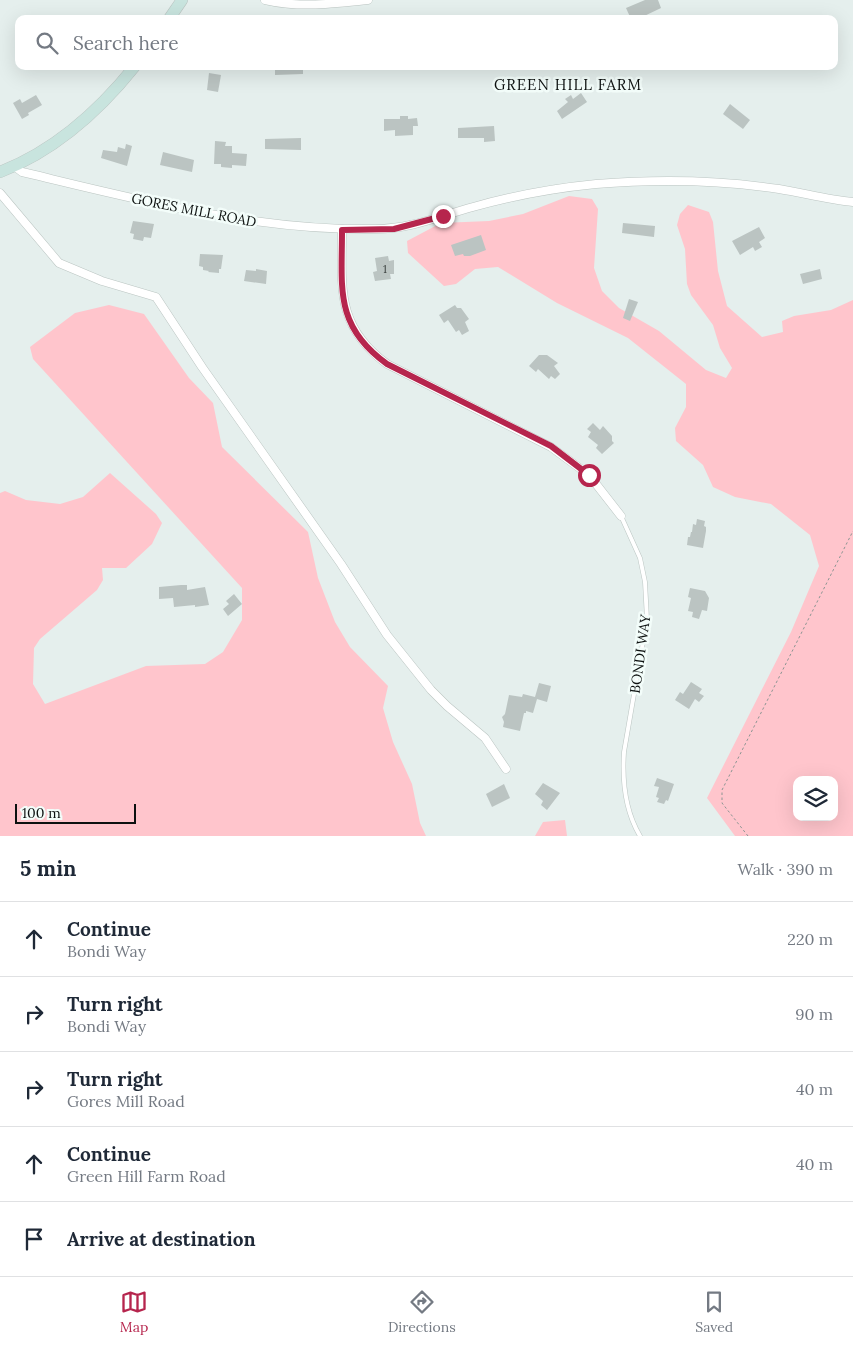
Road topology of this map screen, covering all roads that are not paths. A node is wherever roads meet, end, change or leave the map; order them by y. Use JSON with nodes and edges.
{"nodes":[{"id":1,"x":182,"y":0,"type":"edge"},
{"id":2,"x":265,"y":0,"type":"edge"},
{"id":3,"x":368,"y":0,"type":"edge"},
{"id":4,"x":172,"y":15,"type":"edge"},
{"id":5,"x":132,"y":70,"type":"edge"},
{"id":6,"x":14,"y":166,"type":"junction"},
{"id":7,"x":0,"y":172,"type":"edge"},
{"id":8,"x":0,"y":193,"type":"edge"},
{"id":9,"x":853,"y":202,"type":"edge"},
{"id":10,"x":342,"y":230,"type":"junction"},
{"id":11,"x":622,"y":516,"type":"joint"},
{"id":12,"x":506,"y":769,"type":"dead end"},
{"id":13,"x":640,"y":836,"type":"edge"}],
"edges":[{"from":1,"to":4,"type":"street"},
{"from":2,"to":3,"type":"street"},
{"from":5,"to":6,"type":"street"},
{"from":6,"to":7,"type":"street"},
{"from":6,"to":10,"type":"street","name":"GORES MILL ROAD"},
{"from":8,"to":12,"type":"street"},
{"from":9,"to":10,"type":"street","name":"GORES MILL ROAD"},
{"from":10,"to":11,"type":"street","name":"BONDI WAY"},
{"from":11,"to":13,"type":"lane","name":"BONDI WAY"}]}
